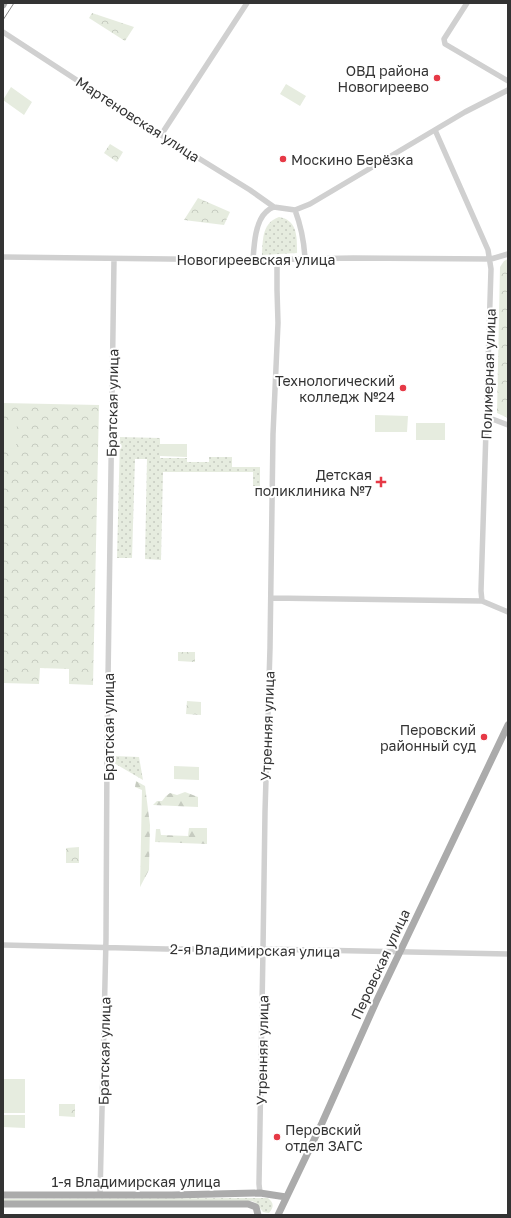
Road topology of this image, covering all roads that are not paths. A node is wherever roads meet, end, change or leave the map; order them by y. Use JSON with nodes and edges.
{"nodes":[{"id":1,"x":247,"y":3,"type":"edge"},
{"id":2,"x":467,"y":3,"type":"edge"},
{"id":3,"x":3,"y":32,"type":"edge"},
{"id":4,"x":508,"y":81,"type":"edge"},
{"id":5,"x":508,"y":90,"type":"edge"},
{"id":6,"x":435,"y":130,"type":"junction"},
{"id":7,"x":161,"y":135,"type":"junction"},
{"id":8,"x":274,"y":207,"type":"junction"},
{"id":9,"x":294,"y":210,"type":"junction"},
{"id":10,"x":508,"y":254,"type":"edge"},
{"id":11,"x":3,"y":258,"type":"edge"},
{"id":12,"x":305,"y":258,"type":"junction"},
{"id":13,"x":114,"y":259,"type":"junction"},
{"id":14,"x":491,"y":259,"type":"junction"},
{"id":15,"x":253,"y":260,"type":"junction"},
{"id":16,"x":277,"y":260,"type":"junction"},
{"id":17,"x":487,"y":417,"type":"junction"},
{"id":18,"x":508,"y":425,"type":"edge"},
{"id":19,"x":271,"y":598,"type":"junction"},
{"id":20,"x":482,"y":601,"type":"junction"},
{"id":21,"x":508,"y":612,"type":"edge"},
{"id":22,"x":508,"y":725,"type":"edge"},
{"id":23,"x":3,"y":945,"type":"edge"},
{"id":24,"x":106,"y":947,"type":"junction"},
{"id":25,"x":264,"y":949,"type":"junction"},
{"id":26,"x":400,"y":952,"type":"junction"},
{"id":27,"x":508,"y":954,"type":"edge"},
{"id":28,"x":260,"y":1193,"type":"junction"},
{"id":29,"x":269,"y":1194,"type":"junction"},
{"id":30,"x":3,"y":1195,"type":"edge"},
{"id":31,"x":100,"y":1195,"type":"junction"},
{"id":32,"x":286,"y":1197,"type":"junction"},
{"id":33,"x":3,"y":1204,"type":"edge"},
{"id":34,"x":279,"y":1213,"type":"edge"},
{"id":35,"x":258,"y":1214,"type":"edge"}],
"edges":[{"from":1,"to":7,"type":"street"},
{"from":2,"to":4,"type":"street"},
{"from":3,"to":7,"type":"street","name":"Мартеновская улица"},
{"from":5,"to":6,"type":"street"},
{"from":6,"to":9,"type":"street"},
{"from":6,"to":14,"type":"street","name":"Полимерная улица"},
{"from":7,"to":8,"type":"street","name":"Мартеновская улица"},
{"from":8,"to":9,"type":"street"},
{"from":8,"to":15,"type":"street"},
{"from":9,"to":12,"type":"street"},
{"from":10,"to":14,"type":"street","name":"Новогиреевская улица"},
{"from":11,"to":13,"type":"street","name":"Новогиреевская улица"},
{"from":12,"to":14,"type":"street","name":"Новогиреевская улица"},
{"from":12,"to":16,"type":"street","name":"Новогиреевская улица"},
{"from":13,"to":15,"type":"street","name":"Новогиреевская улица"},
{"from":13,"to":24,"type":"street","name":"Братская улица"},
{"from":14,"to":17,"type":"street","name":"Полимерная улица"},
{"from":15,"to":16,"type":"street","name":"Новогиреевская улица"},
{"from":16,"to":19,"type":"street","name":"Утренняя улица"},
{"from":17,"to":18,"type":"street"},
{"from":17,"to":20,"type":"street","name":"Полимерная улица"},
{"from":19,"to":20,"type":"street"},
{"from":19,"to":25,"type":"street","name":"Утренняя улица"},
{"from":20,"to":21,"type":"street"},
{"from":22,"to":26,"type":"main road","name":"Перовская улица"},
{"from":23,"to":24,"type":"street","name":"2-я Владимирская улица"},
{"from":24,"to":25,"type":"street","name":"2-я Владимирская улица"},
{"from":24,"to":31,"type":"street","name":"Братская улица"},
{"from":25,"to":26,"type":"street","name":"2-я Владимирская улица"},
{"from":25,"to":28,"type":"street","name":"Утренняя улица"},
{"from":26,"to":27,"type":"street","name":"2-я Владимирская улица"},
{"from":26,"to":32,"type":"main road","name":"Перовская улица"},
{"from":28,"to":29,"type":"main road","name":"1-я Владимирская улица"},
{"from":28,"to":31,"type":"main road","name":"1-я Владимирская улица"},
{"from":29,"to":32,"type":"main road","name":"1-я Владимирская улица"},
{"from":29,"to":34,"type":"main road"},
{"from":30,"to":31,"type":"main road","name":"1-я Владимирская улица"},
{"from":32,"to":34,"type":"main road","name":"Перовская улица"},
{"from":33,"to":35,"type":"main road","name":"1-я Владимирская улица"}]}
